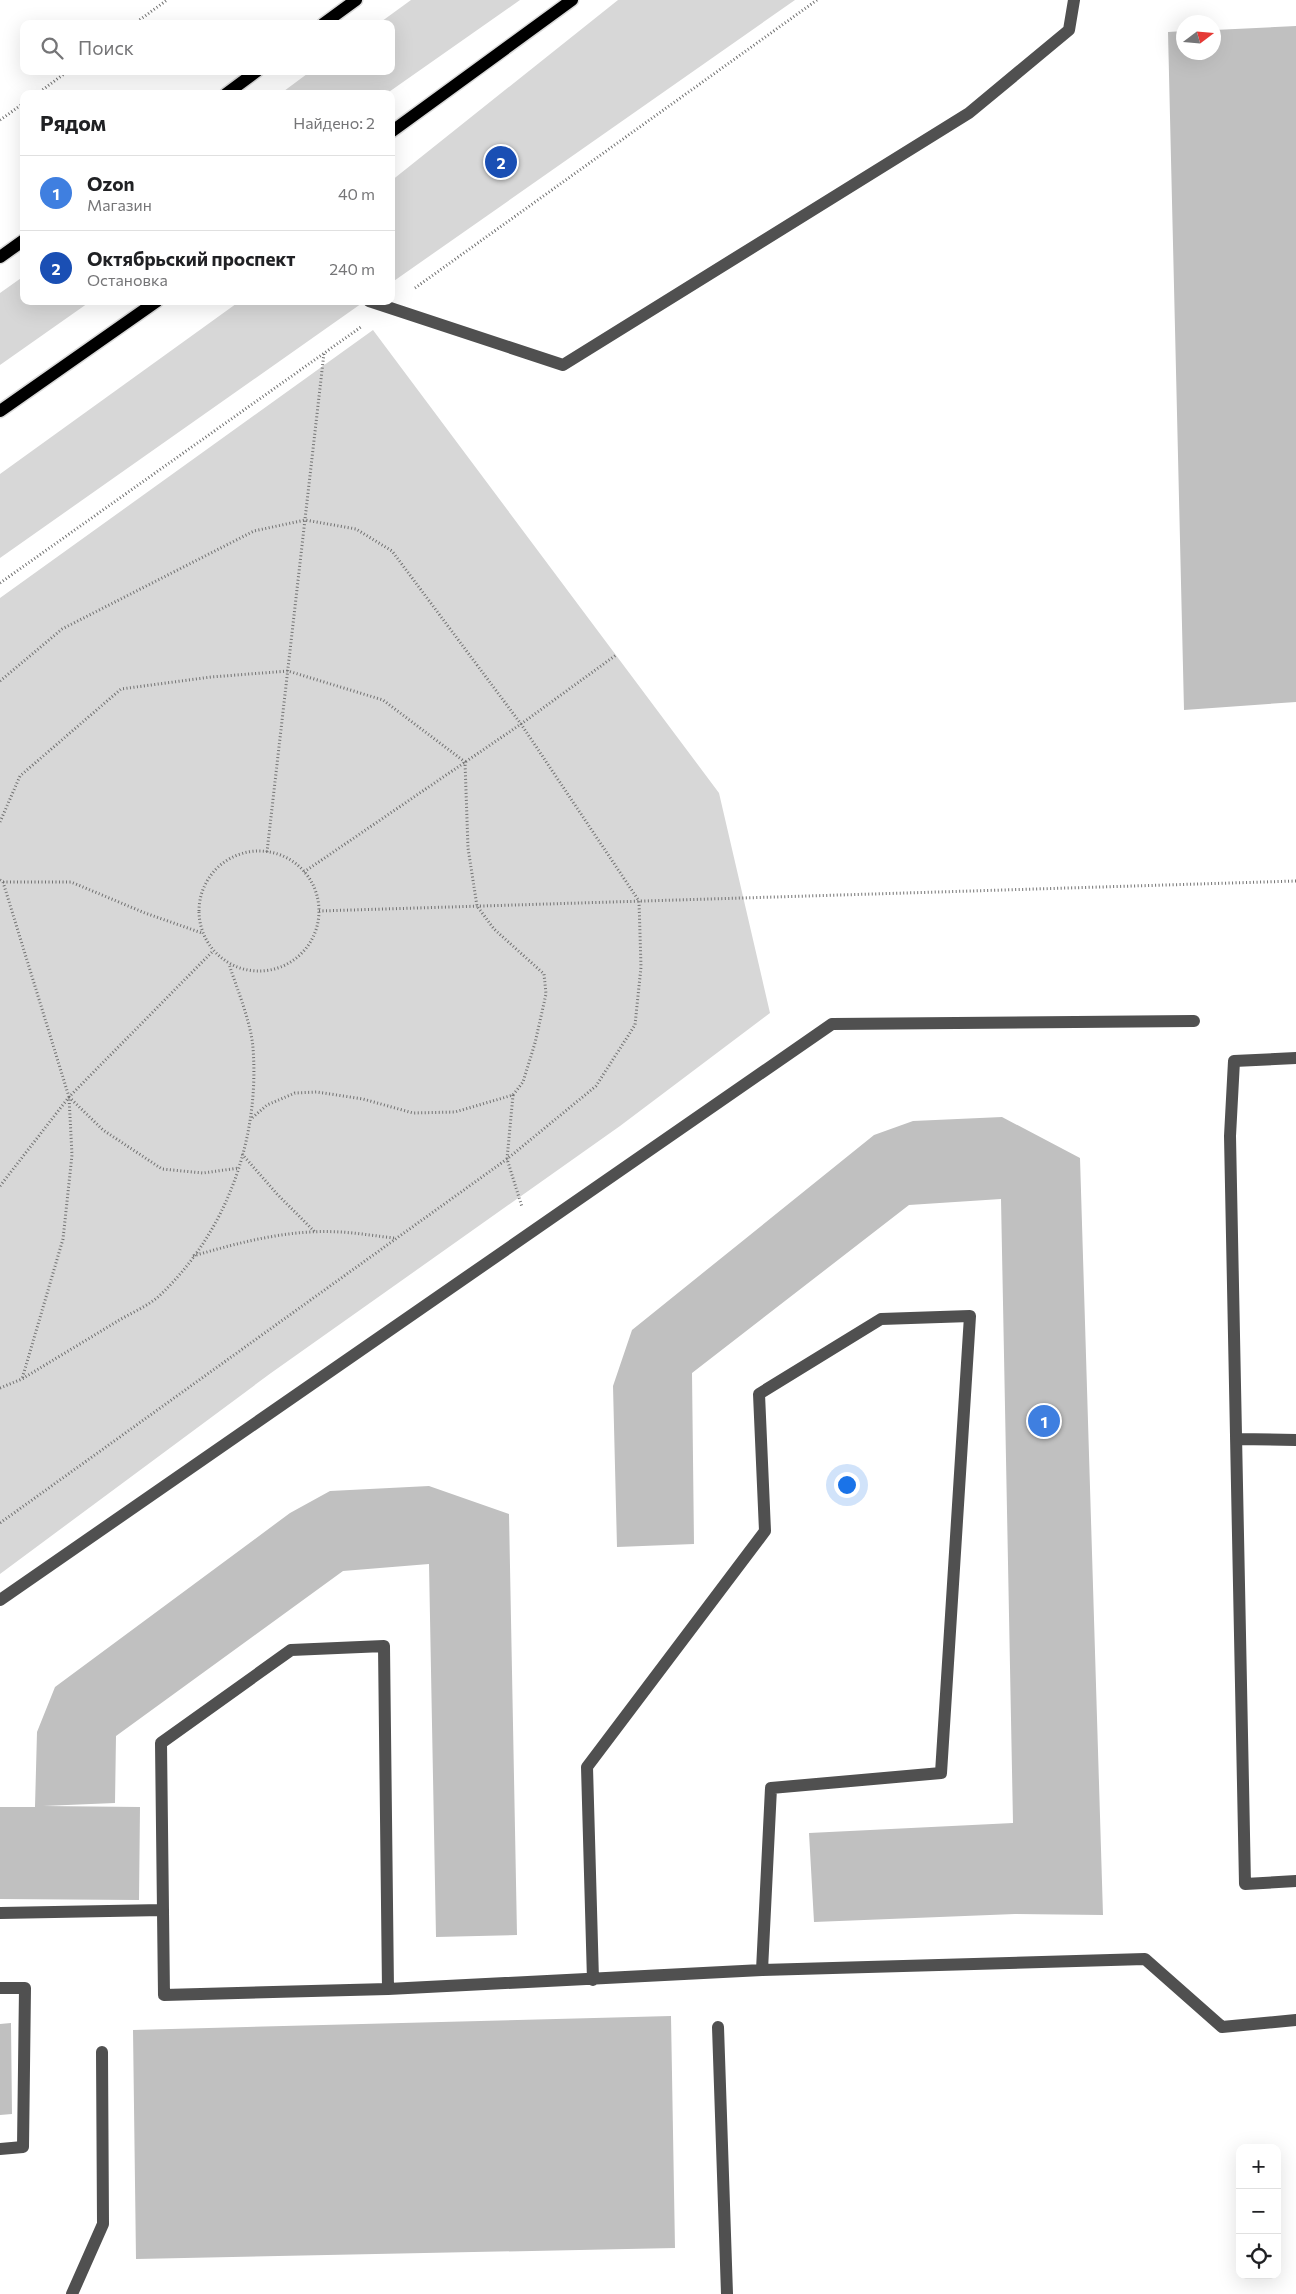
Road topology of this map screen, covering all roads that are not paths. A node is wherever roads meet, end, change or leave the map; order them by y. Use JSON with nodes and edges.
{"nodes":[{"id":1,"x":356,"y":0,"type":"edge"},
{"id":2,"x":572,"y":0,"type":"edge"},
{"id":3,"x":1074,"y":0,"type":"edge"},
{"id":4,"x":328,"y":20,"type":"edge"},
{"id":5,"x":252,"y":75,"type":"edge"},
{"id":6,"x":231,"y":90,"type":"edge"},
{"id":7,"x":395,"y":129,"type":"edge"},
{"id":8,"x":20,"y":243,"type":"edge"},
{"id":9,"x":0,"y":257,"type":"edge"},
{"id":10,"x":151,"y":305,"type":"edge"},
{"id":11,"x":381,"y":305,"type":"edge"},
{"id":12,"x":0,"y":412,"type":"edge"},
{"id":13,"x":1194,"y":1021,"type":"dead end"},
{"id":14,"x":1296,"y":1058,"type":"edge"},
{"id":15,"x":1236,"y":1440,"type":"junction"},
{"id":16,"x":1296,"y":1440,"type":"edge"},
{"id":17,"x":0,"y":1600,"type":"edge"},
{"id":18,"x":1296,"y":1881,"type":"edge"},
{"id":19,"x":163,"y":1910,"type":"junction"},
{"id":20,"x":0,"y":1913,"type":"edge"},
{"id":21,"x":762,"y":1970,"type":"junction"},
{"id":22,"x":593,"y":1980,"type":"junction"},
{"id":23,"x":0,"y":1988,"type":"edge"},
{"id":24,"x":388,"y":1989,"type":"junction"},
{"id":25,"x":1296,"y":2020,"type":"edge"},
{"id":26,"x":718,"y":2027,"type":"dead end"},
{"id":27,"x":102,"y":2052,"type":"dead end"},
{"id":28,"x":0,"y":2148,"type":"edge"},
{"id":29,"x":72,"y":2294,"type":"edge"},
{"id":30,"x":727,"y":2294,"type":"edge"}],
"edges":[{"from":1,"to":4,"type":"main road"},
{"from":2,"to":7,"type":"main road"},
{"from":3,"to":11,"type":"street"},
{"from":5,"to":6,"type":"main road"},
{"from":8,"to":9,"type":"main road"},
{"from":10,"to":12,"type":"main road"},
{"from":13,"to":17,"type":"street"},
{"from":14,"to":15,"type":"street"},
{"from":15,"to":16,"type":"street"},
{"from":15,"to":18,"type":"street"},
{"from":19,"to":20,"type":"street"},
{"from":19,"to":24,"type":"street"},
{"from":19,"to":24,"type":"street"},
{"from":21,"to":22,"type":"street"},
{"from":21,"to":22,"type":"street"},
{"from":21,"to":25,"type":"street"},
{"from":22,"to":24,"type":"street"},
{"from":23,"to":28,"type":"street"},
{"from":26,"to":30,"type":"street"},
{"from":27,"to":29,"type":"street"}]}
